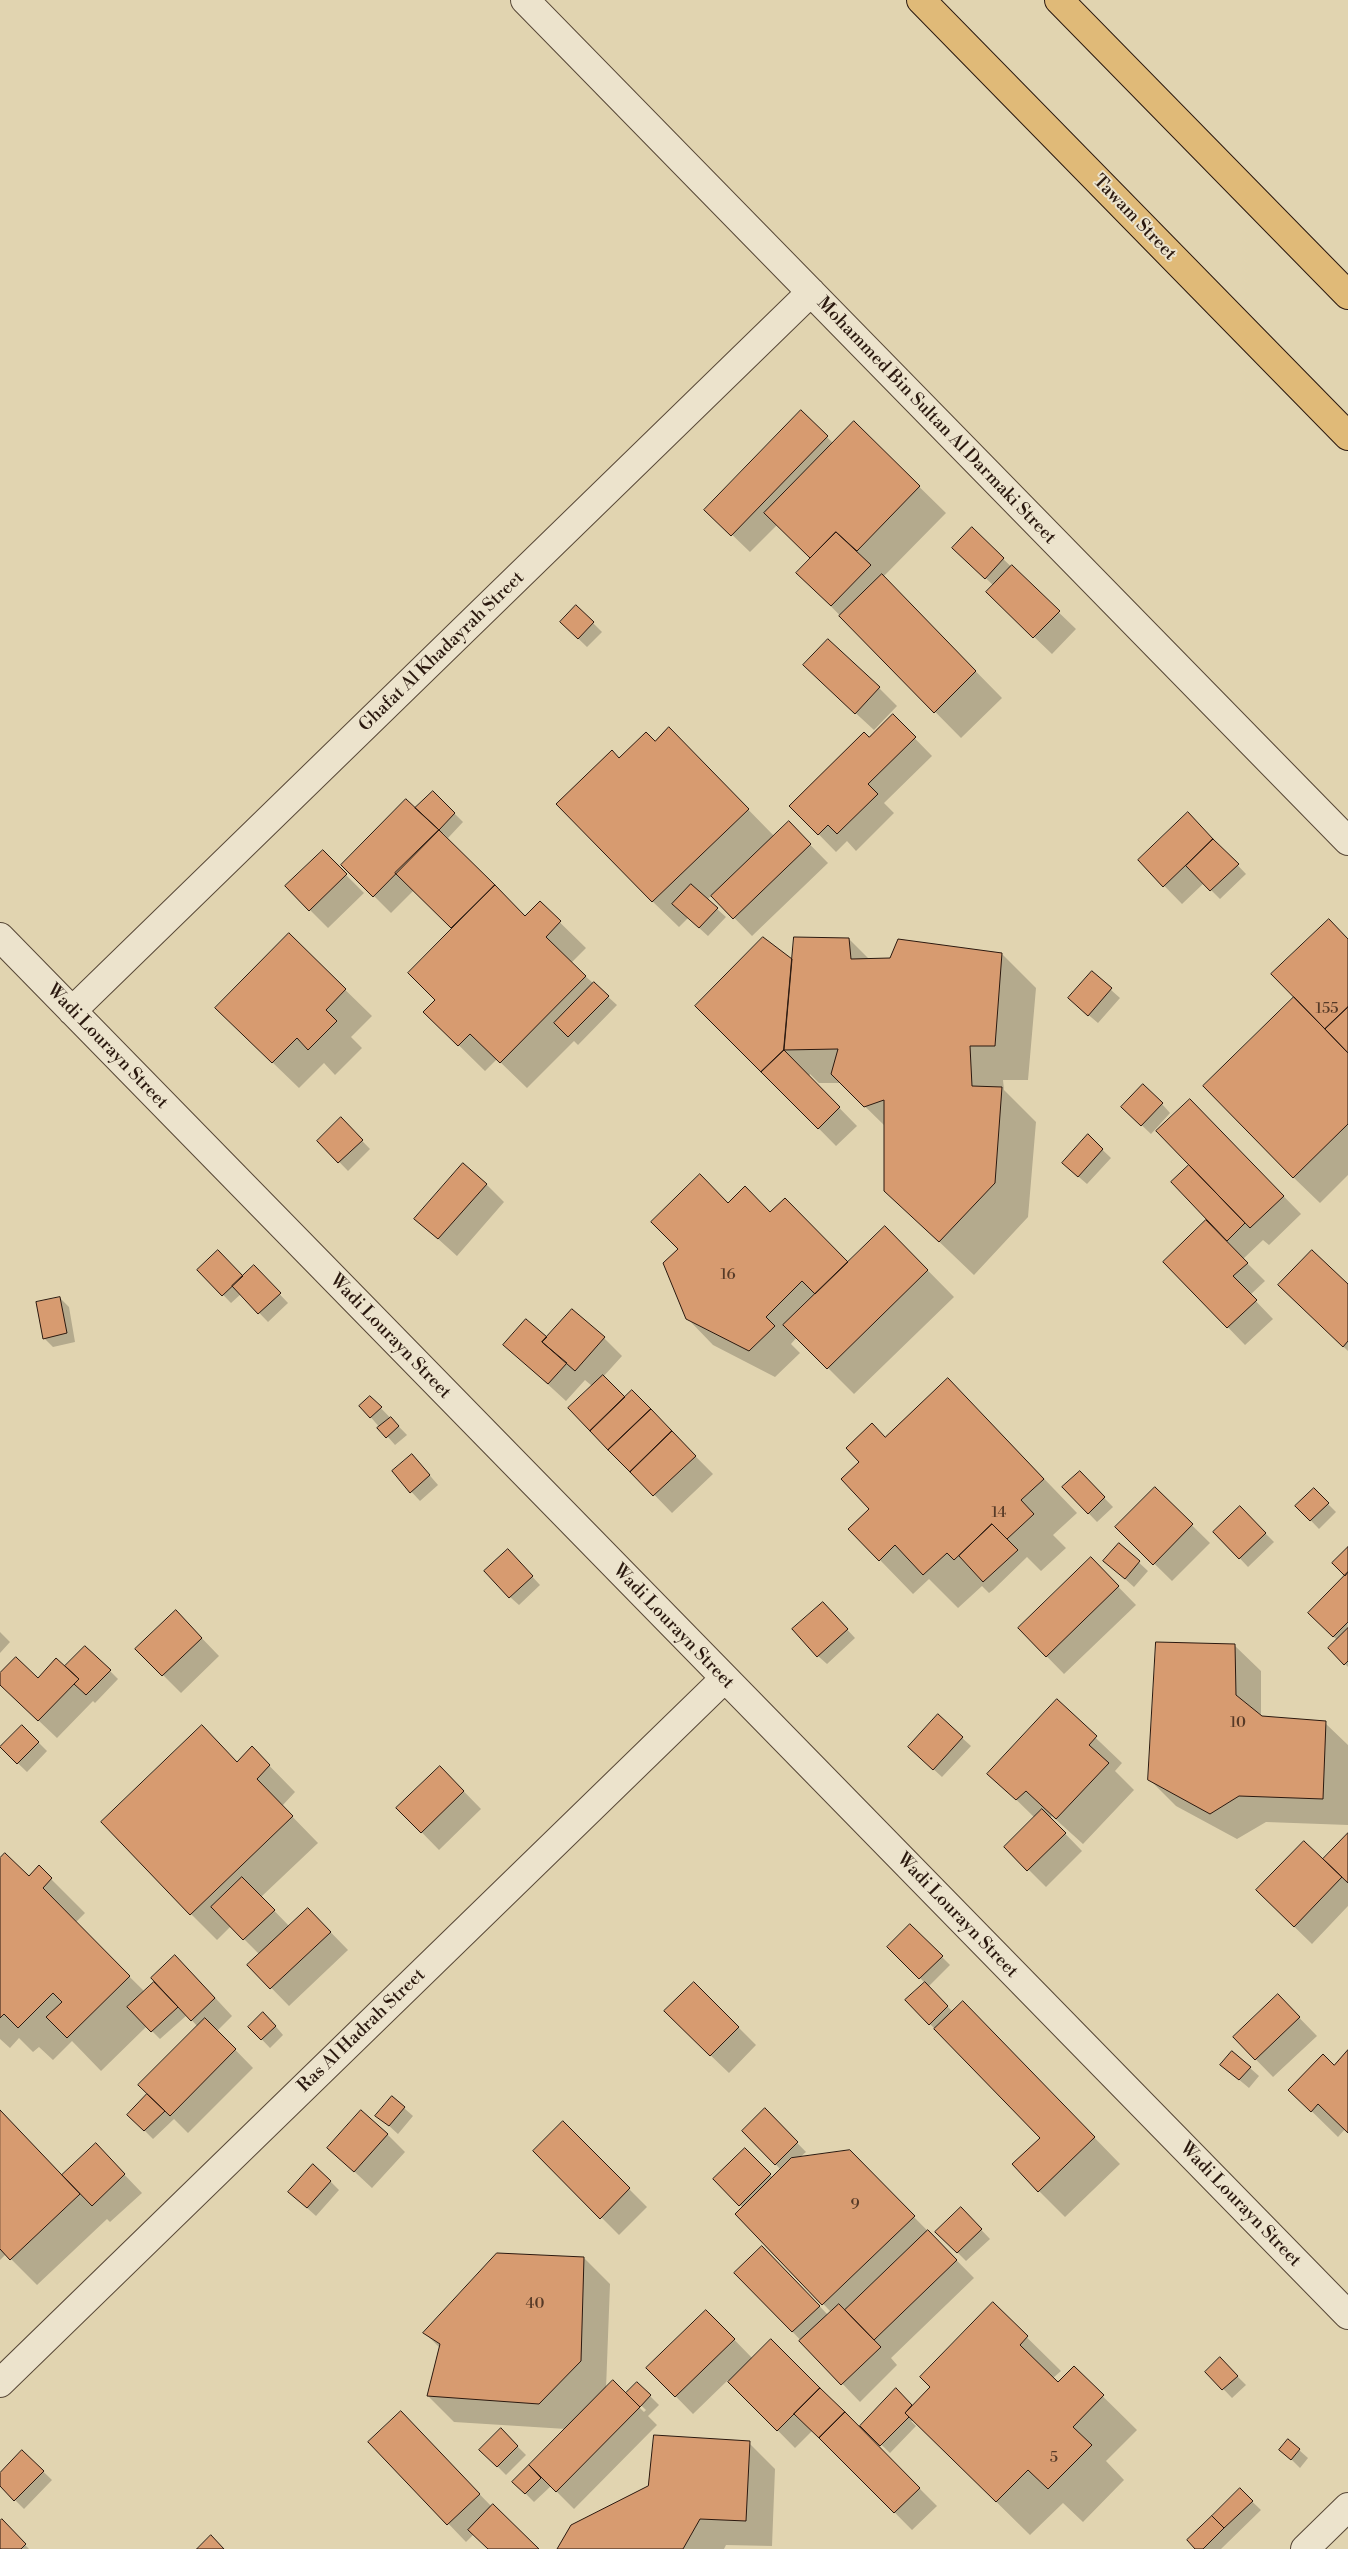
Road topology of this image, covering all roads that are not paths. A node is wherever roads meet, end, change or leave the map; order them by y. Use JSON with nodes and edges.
{"nodes":[{"id":1,"x":524,"y":0,"type":"edge"},
{"id":2,"x":921,"y":0,"type":"edge"},
{"id":3,"x":1059,"y":0,"type":"edge"},
{"id":4,"x":811,"y":292,"type":"junction"},
{"id":5,"x":1348,"y":294,"type":"edge"},
{"id":6,"x":1348,"y":436,"type":"edge"},
{"id":7,"x":1348,"y":841,"type":"edge"},
{"id":8,"x":0,"y":937,"type":"edge"},
{"id":9,"x":72,"y":1011,"type":"junction"},
{"id":10,"x":724,"y":1679,"type":"junction"},
{"id":11,"x":1348,"y":2315,"type":"edge"},
{"id":12,"x":0,"y":2383,"type":"edge"},
{"id":13,"x":1348,"y":2507,"type":"edge"},
{"id":14,"x":1305,"y":2549,"type":"edge"}],
"edges":[{"from":1,"to":4,"type":"street","name":"Mohammed Bin Sultan Al Darmaki Street"},
{"from":2,"to":6,"type":"main road","name":"Tawam Street"},
{"from":3,"to":5,"type":"main road"},
{"from":4,"to":7,"type":"street","name":"Mohammed Bin Sultan Al Darmaki Street"},
{"from":4,"to":9,"type":"street","name":"Ghafat Al Khadayrah Street"},
{"from":8,"to":9,"type":"street","name":"Wadi Lourayn Street"},
{"from":9,"to":10,"type":"street","name":"Wadi Lourayn Street"},
{"from":10,"to":11,"type":"street","name":"Wadi Lourayn Street"},
{"from":10,"to":12,"type":"street","name":"Ras Al Hadrah Street"},
{"from":13,"to":14,"type":"street"}]}
